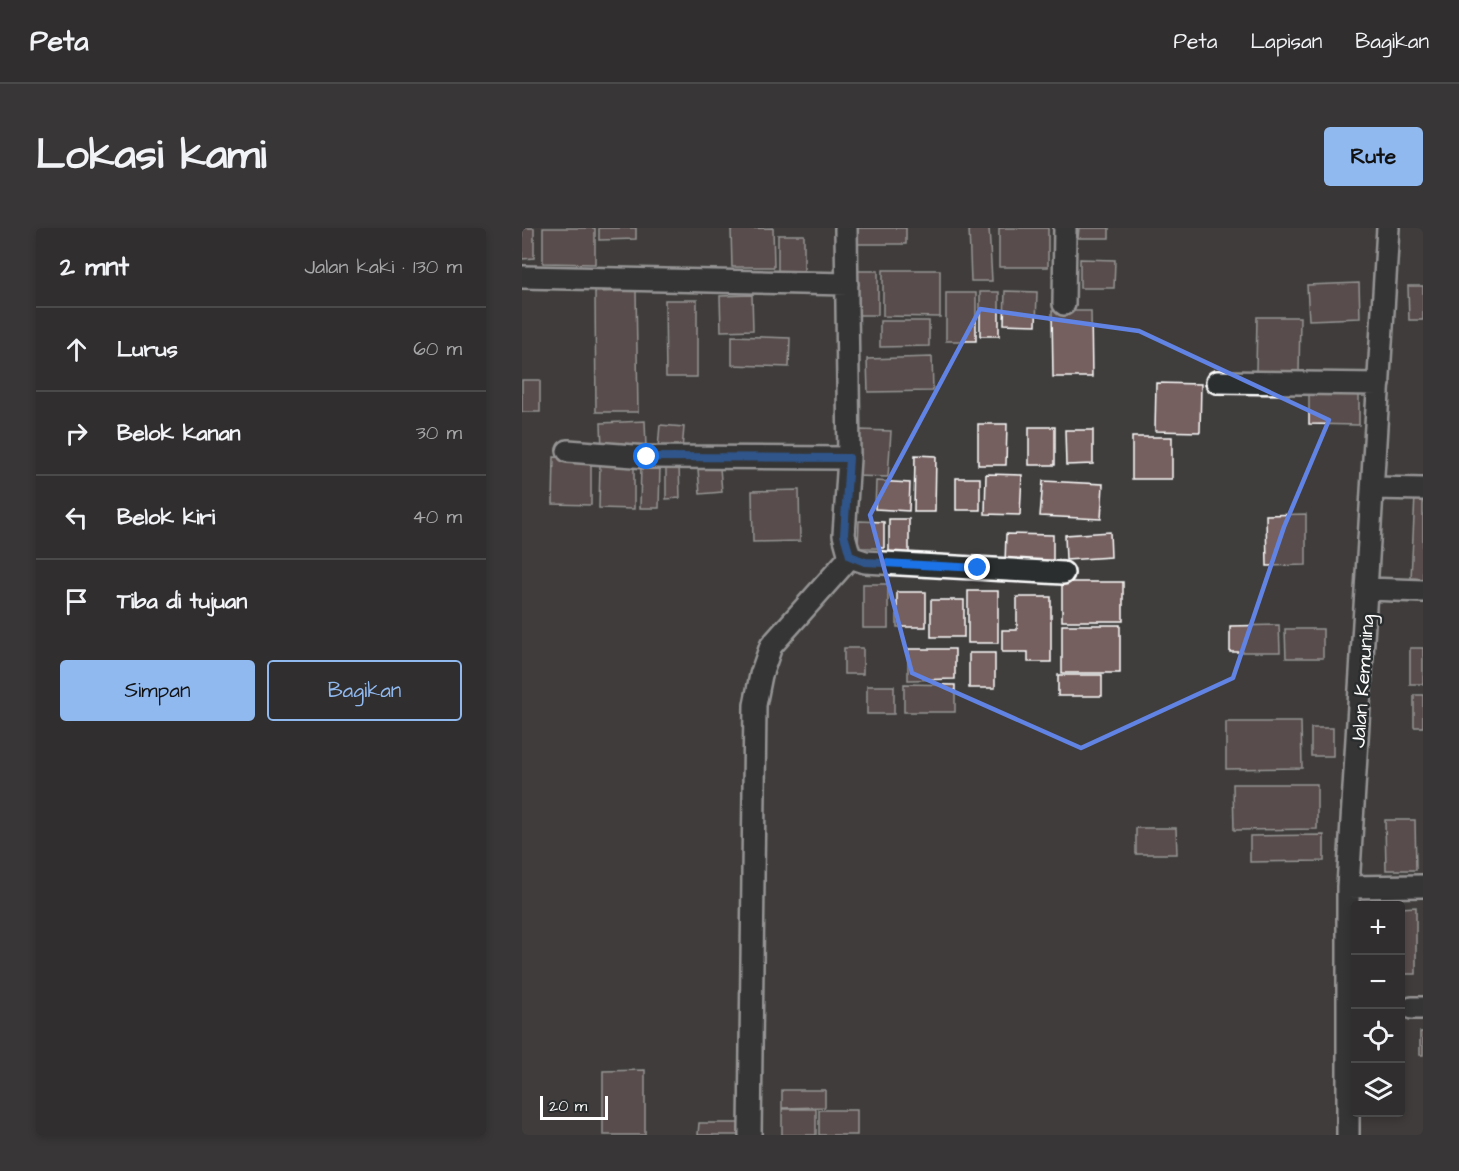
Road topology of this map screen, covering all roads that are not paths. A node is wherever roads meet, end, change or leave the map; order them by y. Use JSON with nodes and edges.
{"nodes":[{"id":1,"x":846,"y":228,"type":"edge"},
{"id":2,"x":1065,"y":228,"type":"edge"},
{"id":3,"x":1388,"y":228,"type":"edge"},
{"id":4,"x":522,"y":277,"type":"edge"},
{"id":5,"x":847,"y":284,"type":"junction"},
{"id":6,"x":1064,"y":304,"type":"dead end"},
{"id":7,"x":1217,"y":381,"type":"dead end"},
{"id":8,"x":1380,"y":384,"type":"junction"},
{"id":9,"x":568,"y":451,"type":"dead end"},
{"id":10,"x":849,"y":458,"type":"junction"},
{"id":11,"x":1374,"y":488,"type":"junction"},
{"id":12,"x":1423,"y":489,"type":"edge"},
{"id":13,"x":850,"y":556,"type":"junction"},
{"id":14,"x":1063,"y":573,"type":"dead end"},
{"id":15,"x":1368,"y":589,"type":"junction"},
{"id":16,"x":1423,"y":591,"type":"edge"},
{"id":17,"x":1423,"y":886,"type":"edge"},
{"id":18,"x":1348,"y":887,"type":"junction"},
{"id":19,"x":750,"y":1135,"type":"edge"},
{"id":20,"x":1348,"y":1135,"type":"edge"}],
"edges":[{"from":1,"to":5,"type":"street"},
{"from":2,"to":6,"type":"street"},
{"from":3,"to":8,"type":"street","name":"Jalan Kemuning"},
{"from":4,"to":5,"type":"street"},
{"from":5,"to":10,"type":"street"},
{"from":7,"to":8,"type":"street"},
{"from":8,"to":11,"type":"street","name":"Jalan Kemuning"},
{"from":9,"to":10,"type":"street"},
{"from":10,"to":13,"type":"street"},
{"from":11,"to":12,"type":"street"},
{"from":11,"to":15,"type":"street","name":"Jalan Kemuning"},
{"from":13,"to":14,"type":"street"},
{"from":13,"to":19,"type":"street"},
{"from":15,"to":16,"type":"street"},
{"from":15,"to":18,"type":"street","name":"Jalan Kemuning"},
{"from":17,"to":18,"type":"street"},
{"from":18,"to":20,"type":"street","name":"Jalan Kemuning"}]}
